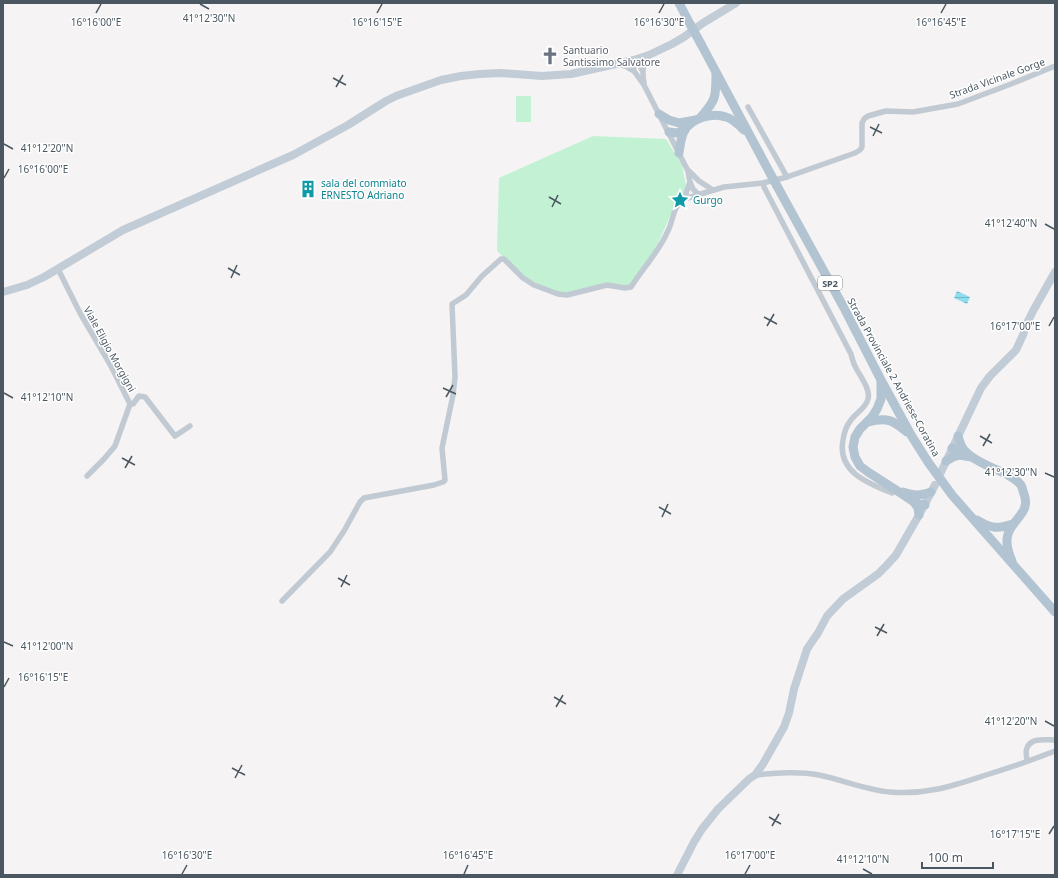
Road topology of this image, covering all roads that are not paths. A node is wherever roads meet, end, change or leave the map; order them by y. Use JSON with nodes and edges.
{"nodes":[{"id":1,"x":679,"y":3,"type":"edge"},
{"id":2,"x":736,"y":3,"type":"edge"},
{"id":3,"x":649,"y":55,"type":"junction"},
{"id":4,"x":634,"y":60,"type":"junction"},
{"id":5,"x":619,"y":64,"type":"junction"},
{"id":6,"x":1055,"y":66,"type":"edge"},
{"id":7,"x":642,"y":70,"type":"junction"},
{"id":8,"x":634,"y":71,"type":"junction"},
{"id":9,"x":715,"y":71,"type":"junction"},
{"id":10,"x":644,"y":85,"type":"junction"},
{"id":11,"x":748,"y":107,"type":"dead end"},
{"id":12,"x":659,"y":114,"type":"junction"},
{"id":13,"x":698,"y":119,"type":"junction"},
{"id":14,"x":682,"y":127,"type":"junction"},
{"id":15,"x":669,"y":132,"type":"junction"},
{"id":16,"x":750,"y":135,"type":"junction"},
{"id":17,"x":679,"y":153,"type":"junction"},
{"id":18,"x":688,"y":171,"type":"junction"},
{"id":19,"x":787,"y":177,"type":"junction"},
{"id":20,"x":699,"y":181,"type":"junction"},
{"id":21,"x":690,"y":182,"type":"junction"},
{"id":22,"x":763,"y":183,"type":"junction"},
{"id":23,"x":713,"y":190,"type":"junction"},
{"id":24,"x":698,"y":194,"type":"junction"},
{"id":25,"x":684,"y":199,"type":"junction"},
{"id":26,"x":58,"y":269,"type":"junction"},
{"id":27,"x":1055,"y":272,"type":"edge"},
{"id":28,"x":3,"y":292,"type":"edge"},
{"id":29,"x":881,"y":380,"type":"junction"},
{"id":30,"x":130,"y":404,"type":"junction"},
{"id":31,"x":868,"y":422,"type":"junction"},
{"id":32,"x":190,"y":426,"type":"dead end"},
{"id":33,"x":911,"y":435,"type":"junction"},
{"id":34,"x":958,"y":436,"type":"junction"},
{"id":35,"x":952,"y":448,"type":"junction"},
{"id":36,"x":966,"y":455,"type":"junction"},
{"id":37,"x":946,"y":461,"type":"junction"},
{"id":38,"x":941,"y":472,"type":"dead end"},
{"id":39,"x":87,"y":476,"type":"dead end"},
{"id":40,"x":933,"y":488,"type":"joint"},
{"id":41,"x":896,"y":490,"type":"junction"},
{"id":42,"x":914,"y":499,"type":"junction"},
{"id":43,"x":925,"y":505,"type":"junction"},
{"id":44,"x":919,"y":515,"type":"junction"},
{"id":45,"x":969,"y":516,"type":"junction"},
{"id":46,"x":1013,"y":524,"type":"junction"},
{"id":47,"x":1016,"y":569,"type":"junction"},
{"id":48,"x":282,"y":601,"type":"dead end"},
{"id":49,"x":1055,"y":612,"type":"edge"},
{"id":50,"x":1055,"y":740,"type":"edge"},
{"id":51,"x":1055,"y":751,"type":"edge"},
{"id":52,"x":1027,"y":761,"type":"junction"},
{"id":53,"x":755,"y":776,"type":"junction"},
{"id":54,"x":677,"y":875,"type":"edge"}],
"edges":[{"from":1,"to":9,"type":"main road","name":"Strada Provinciale 2 Andriese-Coratina","number":"SP2","bridge":true},
{"from":2,"to":3,"type":"main road"},
{"from":3,"to":4,"type":"main road"},
{"from":3,"to":7,"type":"street"},
{"from":4,"to":5,"type":"main road"},
{"from":4,"to":7,"type":"street"},
{"from":4,"to":8,"type":"street"},
{"from":5,"to":8,"type":"street"},
{"from":5,"to":26,"type":"main road"},
{"from":6,"to":19,"type":"street","name":"Strada Vicinale Gorge"},
{"from":7,"to":10,"type":"street"},
{"from":8,"to":10,"type":"street"},
{"from":9,"to":13,"type":"main road"},
{"from":9,"to":16,"type":"main road","name":"Strada Provinciale 2 Andriese-Coratina","number":"SP2"},
{"from":10,"to":12,"type":"street"},
{"from":11,"to":19,"type":"street"},
{"from":12,"to":14,"type":"main road"},
{"from":12,"to":15,"type":"street"},
{"from":13,"to":14,"type":"main road"},
{"from":13,"to":16,"type":"main road"},
{"from":14,"to":15,"type":"main road"},
{"from":14,"to":17,"type":"main road"},
{"from":15,"to":17,"type":"street"},
{"from":16,"to":29,"type":"main road","name":"Strada Provinciale 2 Andriese-Coratina","number":"SP2","bridge":true},
{"from":17,"to":18,"type":"street"},
{"from":18,"to":20,"type":"street"},
{"from":18,"to":21,"type":"street"},
{"from":19,"to":22,"type":"street","name":"Strada Vicinale Gorge"},
{"from":20,"to":23,"type":"street"},
{"from":20,"to":24,"type":"street"},
{"from":21,"to":24,"type":"street"},
{"from":21,"to":25,"type":"street"},
{"from":22,"to":23,"type":"street","name":"Strada Vicinale Gorge"},
{"from":22,"to":41,"type":"street"},
{"from":23,"to":24,"type":"street","name":"Strada Vicinale Gorge"},
{"from":24,"to":25,"type":"street","name":"Strada Vicinale Gorge"},
{"from":25,"to":48,"type":"street"},
{"from":26,"to":28,"type":"main road"},
{"from":26,"to":30,"type":"street","name":"Viale Eligio Morgigni"},
{"from":27,"to":34,"type":"main road"},
{"from":29,"to":31,"type":"main road"},
{"from":29,"to":33,"type":"main road","name":"Strada Provinciale 2 Andriese-Coratina","number":"SP2"},
{"from":30,"to":32,"type":"street"},
{"from":30,"to":39,"type":"street","name":"Viale Eligio Morgigni"},
{"from":31,"to":33,"type":"main road"},
{"from":31,"to":41,"type":"main road"},
{"from":33,"to":45,"type":"main road","name":"Strada Provinciale 2 Andriese-Coratina","number":"SP2"},
{"from":34,"to":35,"type":"main road"},
{"from":34,"to":36,"type":"main road"},
{"from":35,"to":36,"type":"main road"},
{"from":35,"to":37,"type":"main road"},
{"from":36,"to":37,"type":"main road"},
{"from":36,"to":46,"type":"main road"},
{"from":37,"to":38,"type":"main road"},
{"from":40,"to":42,"type":"main road"},
{"from":40,"to":43,"type":"main road"},
{"from":41,"to":42,"type":"main road"},
{"from":42,"to":43,"type":"main road"},
{"from":42,"to":44,"type":"main road"},
{"from":43,"to":44,"type":"main road"},
{"from":44,"to":53,"type":"main road"},
{"from":45,"to":46,"type":"main road"},
{"from":45,"to":47,"type":"main road","name":"Strada Provinciale 2 Andriese-Coratina","number":"SP2"},
{"from":46,"to":47,"type":"main road"},
{"from":47,"to":49,"type":"main road","name":"Strada Provinciale 2 Andriese-Coratina","number":"SP2"},
{"from":50,"to":52,"type":"street"},
{"from":51,"to":52,"type":"street"},
{"from":52,"to":53,"type":"street"},
{"from":53,"to":54,"type":"main road"}]}
